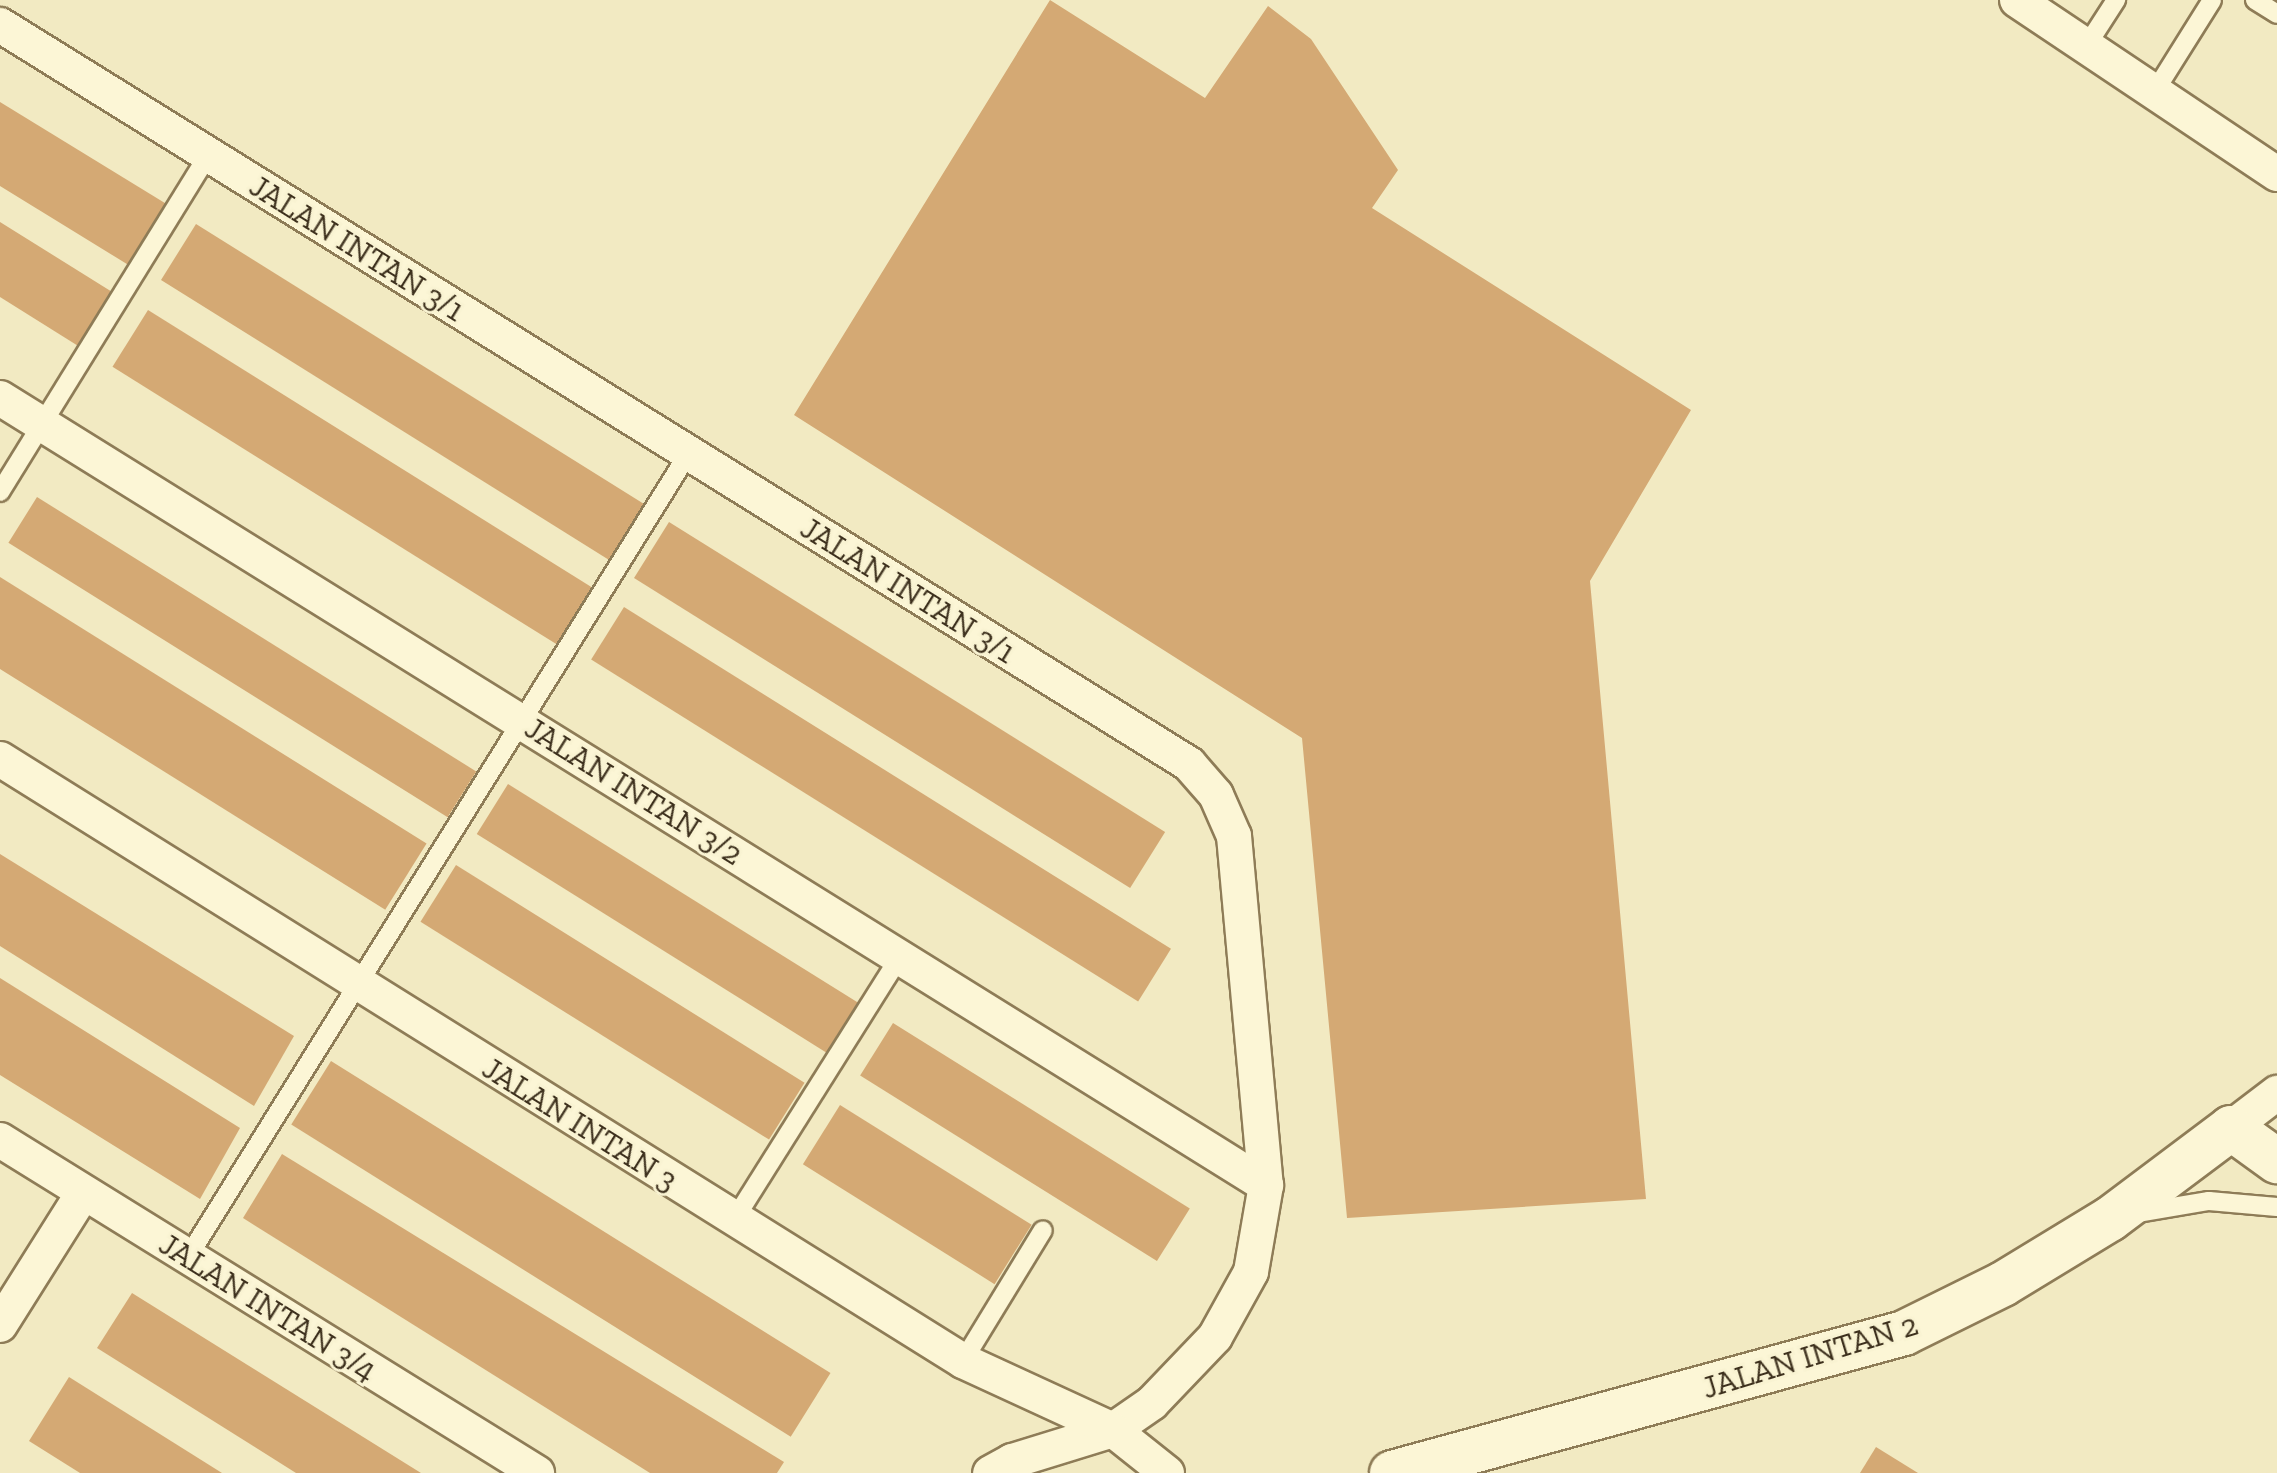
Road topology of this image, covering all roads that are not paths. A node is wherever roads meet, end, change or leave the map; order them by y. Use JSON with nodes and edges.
{"nodes":[{"id":1,"x":2017,"y":0,"type":"edge"},
{"id":2,"x":2116,"y":0,"type":"edge"},
{"id":3,"x":2212,"y":0,"type":"edge"},
{"id":4,"x":2255,"y":0,"type":"edge"},
{"id":5,"x":2277,"y":14,"type":"edge"},
{"id":6,"x":0,"y":25,"type":"edge"},
{"id":7,"x":2087,"y":45,"type":"junction"},
{"id":8,"x":2155,"y":91,"type":"junction"},
{"id":9,"x":208,"y":155,"type":"junction"},
{"id":10,"x":2277,"y":174,"type":"edge"},
{"id":11,"x":0,"y":398,"type":"edge"},
{"id":12,"x":42,"y":424,"type":"junction"},
{"id":13,"x":688,"y":454,"type":"junction"},
{"id":14,"x":0,"y":492,"type":"edge"},
{"id":15,"x":523,"y":723,"type":"junction"},
{"id":16,"x":0,"y":759,"type":"edge"},
{"id":17,"x":901,"y":955,"type":"junction"},
{"id":18,"x":357,"y":985,"type":"junction"},
{"id":19,"x":2277,"y":1093,"type":"edge"},
{"id":20,"x":2231,"y":1128,"type":"junction"},
{"id":21,"x":0,"y":1140,"type":"edge"},
{"id":22,"x":2277,"y":1161,"type":"edge"},
{"id":23,"x":1266,"y":1185,"type":"junction"},
{"id":24,"x":83,"y":1193,"type":"junction"},
{"id":25,"x":2277,"y":1207,"type":"edge"},
{"id":26,"x":2110,"y":1219,"type":"junction"},
{"id":27,"x":734,"y":1220,"type":"junction"},
{"id":28,"x":1043,"y":1230,"type":"dead end"},
{"id":29,"x":188,"y":1257,"type":"junction"},
{"id":30,"x":0,"y":1325,"type":"edge"},
{"id":31,"x":963,"y":1361,"type":"junction"},
{"id":32,"x":1113,"y":1430,"type":"junction"},
{"id":33,"x":537,"y":1473,"type":"edge"},
{"id":34,"x":990,"y":1473,"type":"edge"},
{"id":35,"x":1167,"y":1473,"type":"edge"},
{"id":36,"x":1392,"y":1473,"type":"edge"}],
"edges":[{"from":1,"to":7,"type":"street"},
{"from":2,"to":7,"type":"lane"},
{"from":3,"to":8,"type":"lane"},
{"from":4,"to":5,"type":"lane"},
{"from":6,"to":9,"type":"street","name":"JALAN INTAN 3/1"},
{"from":7,"to":8,"type":"street"},
{"from":8,"to":10,"type":"street"},
{"from":9,"to":12,"type":"lane"},
{"from":9,"to":13,"type":"street","name":"JALAN INTAN 3/1"},
{"from":11,"to":12,"type":"street","name":"JALAN INTAN 3/2"},
{"from":12,"to":14,"type":"lane"},
{"from":12,"to":15,"type":"street","name":"JALAN INTAN 3/2"},
{"from":13,"to":15,"type":"lane"},
{"from":13,"to":23,"type":"street","name":"JALAN INTAN 3/1"},
{"from":15,"to":17,"type":"street","name":"JALAN INTAN 3/2"},
{"from":15,"to":18,"type":"lane"},
{"from":16,"to":18,"type":"street","name":"JALAN INTAN 3"},
{"from":17,"to":23,"type":"street","name":"JALAN INTAN 3/2"},
{"from":17,"to":27,"type":"lane"},
{"from":18,"to":27,"type":"street","name":"JALAN INTAN 3"},
{"from":18,"to":29,"type":"lane"},
{"from":19,"to":20,"type":"street","name":"JALAN INTAN 2"},
{"from":20,"to":22,"type":"street"},
{"from":20,"to":26,"type":"street","name":"JALAN INTAN 2"},
{"from":21,"to":24,"type":"street","name":"JALAN INTAN 3/4"},
{"from":23,"to":32,"type":"street","name":"JALAN INTAN 3/1"},
{"from":24,"to":29,"type":"street","name":"JALAN INTAN 3/4"},
{"from":24,"to":30,"type":"street"},
{"from":25,"to":26,"type":"lane"},
{"from":26,"to":36,"type":"street","name":"JALAN INTAN 2"},
{"from":27,"to":31,"type":"street","name":"JALAN INTAN 3"},
{"from":28,"to":31,"type":"lane"},
{"from":29,"to":33,"type":"street","name":"JALAN INTAN 3/4"},
{"from":31,"to":32,"type":"street","name":"JALAN INTAN 3"},
{"from":32,"to":34,"type":"street","name":"JALAN INTAN 3/1"},
{"from":32,"to":35,"type":"street","name":"JALAN INTAN 3"}]}
